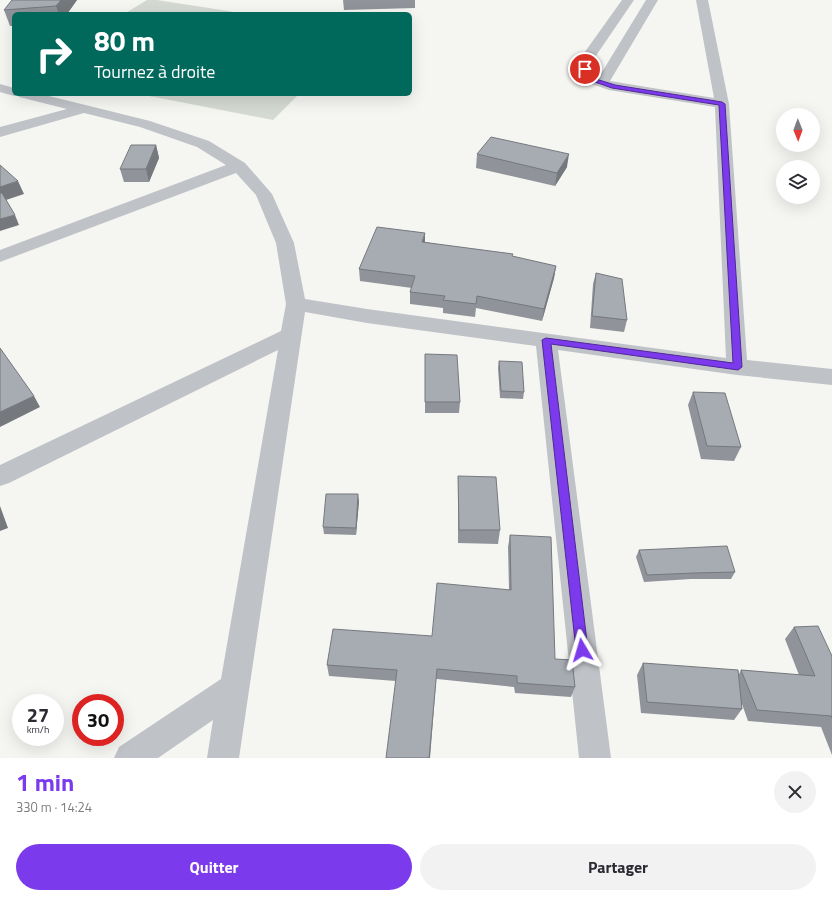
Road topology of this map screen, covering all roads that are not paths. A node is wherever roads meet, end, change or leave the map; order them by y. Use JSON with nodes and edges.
{"nodes":[{"id":1,"x":628,"y":0,"type":"edge"},
{"id":2,"x":652,"y":0,"type":"edge"},
{"id":3,"x":702,"y":0,"type":"edge"},
{"id":4,"x":602,"y":83,"type":"junction"},
{"id":5,"x":0,"y":88,"type":"edge"},
{"id":6,"x":12,"y":91,"type":"edge"},
{"id":7,"x":33,"y":96,"type":"edge"},
{"id":8,"x":722,"y":104,"type":"junction"},
{"id":9,"x":84,"y":108,"type":"junction"},
{"id":10,"x":0,"y":132,"type":"edge"},
{"id":11,"x":239,"y":166,"type":"junction"},
{"id":12,"x":0,"y":256,"type":"edge"},
{"id":13,"x":296,"y":304,"type":"junction"},
{"id":14,"x":291,"y":335,"type":"junction"},
{"id":15,"x":546,"y":340,"type":"junction"},
{"id":16,"x":738,"y":367,"type":"junction"},
{"id":17,"x":832,"y":377,"type":"edge"},
{"id":18,"x":0,"y":476,"type":"edge"},
{"id":19,"x":234,"y":688,"type":"junction"},
{"id":20,"x":130,"y":758,"type":"edge"},
{"id":21,"x":224,"y":758,"type":"edge"},
{"id":22,"x":595,"y":758,"type":"edge"}],
"edges":[{"from":1,"to":4,"type":"street"},
{"from":2,"to":4,"type":"street"},
{"from":3,"to":8,"type":"street"},
{"from":4,"to":8,"type":"street"},
{"from":5,"to":6,"type":"street"},
{"from":7,"to":9,"type":"street"},
{"from":8,"to":16,"type":"street"},
{"from":9,"to":10,"type":"street"},
{"from":9,"to":11,"type":"street"},
{"from":11,"to":12,"type":"street"},
{"from":11,"to":13,"type":"street"},
{"from":13,"to":14,"type":"street"},
{"from":13,"to":15,"type":"street"},
{"from":14,"to":18,"type":"street"},
{"from":14,"to":19,"type":"street"},
{"from":15,"to":16,"type":"street"},
{"from":15,"to":22,"type":"street"},
{"from":16,"to":17,"type":"street"},
{"from":19,"to":20,"type":"street"},
{"from":19,"to":21,"type":"street"}]}
